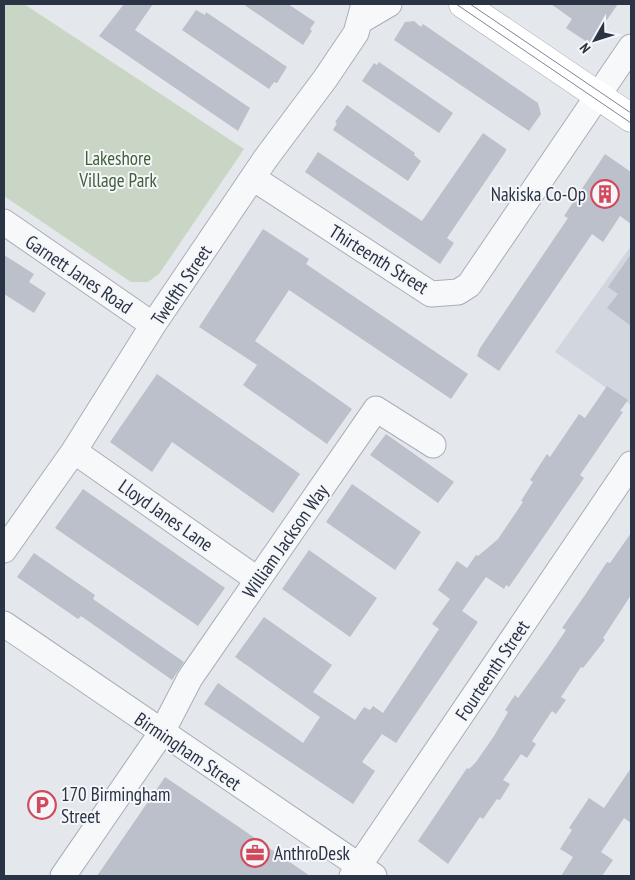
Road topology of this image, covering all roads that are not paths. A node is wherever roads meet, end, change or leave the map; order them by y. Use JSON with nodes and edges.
{"nodes":[{"id":1,"x":388,"y":4,"type":"edge"},
{"id":2,"x":462,"y":4,"type":"edge"},
{"id":3,"x":362,"y":12,"type":"edge"},
{"id":4,"x":631,"y":48,"type":"edge"},
{"id":5,"x":599,"y":96,"type":"junction"},
{"id":6,"x":631,"y":118,"type":"edge"},
{"id":7,"x":253,"y":178,"type":"junction"},
{"id":8,"x":4,"y":222,"type":"edge"},
{"id":9,"x":154,"y":325,"type":"junction"},
{"id":10,"x":433,"y":445,"type":"dead end"},
{"id":11,"x":74,"y":450,"type":"junction"},
{"id":12,"x":631,"y":464,"type":"edge"},
{"id":13,"x":4,"y":550,"type":"edge"},
{"id":14,"x":258,"y":580,"type":"junction"},
{"id":15,"x":4,"y":624,"type":"edge"},
{"id":16,"x":162,"y":732,"type":"junction"},
{"id":17,"x":362,"y":873,"type":"edge"},
{"id":18,"x":63,"y":876,"type":"edge"}],
"edges":[{"from":1,"to":3,"type":"street","name":"Twelfth Street"},
{"from":2,"to":5,"type":"main road"},
{"from":3,"to":7,"type":"street","name":"Twelfth Street"},
{"from":4,"to":5,"type":"street","name":"Thirteenth Street"},
{"from":5,"to":6,"type":"main road"},
{"from":5,"to":7,"type":"street","name":"Thirteenth Street"},
{"from":7,"to":9,"type":"street","name":"Twelfth Street"},
{"from":8,"to":9,"type":"street","name":"Garnett Janes Road"},
{"from":9,"to":11,"type":"street","name":"Twelfth Street"},
{"from":10,"to":14,"type":"street","name":"William Jackson Way"},
{"from":11,"to":13,"type":"street","name":"Twelfth Street"},
{"from":11,"to":14,"type":"street","name":"Lloyd Janes Lane"},
{"from":12,"to":17,"type":"street","name":"Fourteenth Street"},
{"from":14,"to":16,"type":"street","name":"William Jackson Way"},
{"from":15,"to":16,"type":"street","name":"Birmingham Street"},
{"from":16,"to":17,"type":"street","name":"Birmingham Street"},
{"from":16,"to":18,"type":"street"}]}
